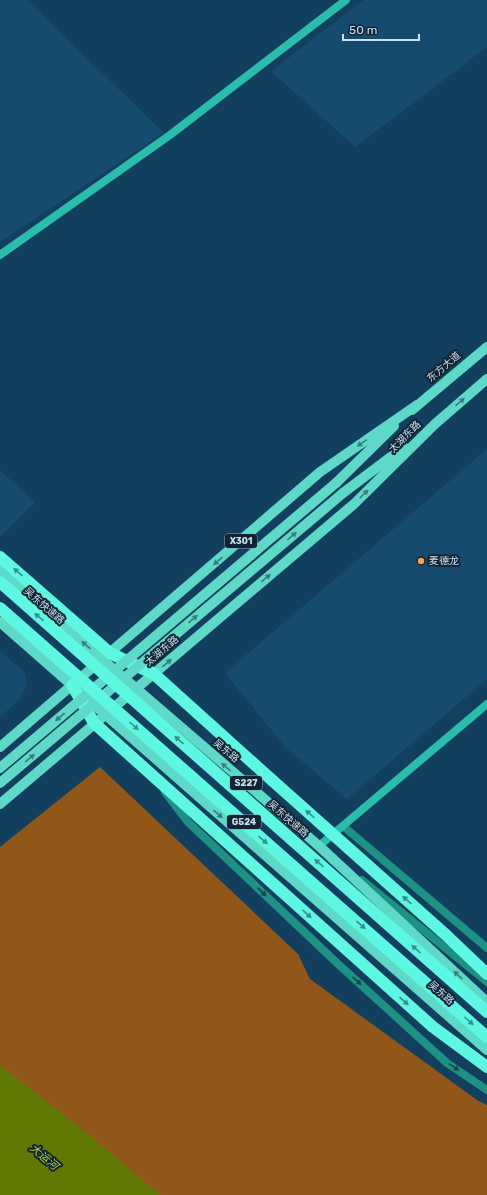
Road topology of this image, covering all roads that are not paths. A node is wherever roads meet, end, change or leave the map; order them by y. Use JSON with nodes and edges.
{"nodes":[{"id":1,"x":346,"y":0,"type":"edge"},
{"id":2,"x":0,"y":255,"type":"edge"},
{"id":3,"x":487,"y":347,"type":"edge"},
{"id":4,"x":486,"y":380,"type":"edge"},
{"id":5,"x":417,"y":405,"type":"junction"},
{"id":6,"x":435,"y":424,"type":"junction"},
{"id":7,"x":0,"y":556,"type":"edge"},
{"id":8,"x":0,"y":569,"type":"edge"},
{"id":9,"x":0,"y":582,"type":"edge"},
{"id":10,"x":0,"y":608,"type":"edge"},
{"id":11,"x":0,"y":622,"type":"edge"},
{"id":12,"x":106,"y":656,"type":"junction"},
{"id":13,"x":154,"y":674,"type":"junction"},
{"id":14,"x":72,"y":685,"type":"junction"},
{"id":15,"x":136,"y":689,"type":"junction"},
{"id":16,"x":487,"y":704,"type":"edge"},
{"id":17,"x":105,"y":714,"type":"junction"},
{"id":18,"x":94,"y":724,"type":"junction"},
{"id":19,"x":2,"y":745,"type":"edge"},
{"id":20,"x":0,"y":768,"type":"edge"},
{"id":21,"x":149,"y":772,"type":"junction"},
{"id":22,"x":0,"y":783,"type":"edge"},
{"id":23,"x":0,"y":804,"type":"edge"},
{"id":24,"x":343,"y":826,"type":"junction"},
{"id":25,"x":319,"y":846,"type":"junction"},
{"id":26,"x":487,"y":948,"type":"edge"},
{"id":27,"x":487,"y":974,"type":"edge"},
{"id":28,"x":487,"y":982,"type":"edge"},
{"id":29,"x":487,"y":1002,"type":"edge"},
{"id":30,"x":487,"y":1012,"type":"edge"},
{"id":31,"x":487,"y":1037,"type":"edge"},
{"id":32,"x":487,"y":1050,"type":"edge"},
{"id":33,"x":487,"y":1067,"type":"edge"},
{"id":34,"x":487,"y":1090,"type":"edge"}],
"edges":[{"from":1,"to":2,"type":"street"},
{"from":3,"to":5,"type":"main road","name":"东方大道","number":"X301"},
{"from":6,"to":4,"type":"main road","one_way":true},
{"from":5,"to":12,"type":"main road","name":"太湖东路","number":"X301","one_way":true},
{"from":5,"to":20,"type":"main road","name":"太湖东路","one_way":true,"bridge":true},
{"from":13,"to":6,"type":"main road","name":"太湖东路","one_way":true},
{"from":22,"to":6,"type":"main road","name":"太湖东路","one_way":true,"bridge":true},
{"from":12,"to":7,"type":"highway","one_way":true},
{"from":12,"to":8,"type":"main road","name":"吴东路","number":"S227","one_way":true},
{"from":30,"to":9,"type":"highway","name":"吴东快速路","number":"G524","one_way":true,"bridge":true},
{"from":10,"to":31,"type":"highway","number":"G524","one_way":true,"bridge":true},
{"from":11,"to":14,"type":"main road","name":"吴东路"},
{"from":12,"to":13,"type":"highway"},
{"from":12,"to":14,"type":"main road","name":"太湖东路","number":"X301"},
{"from":12,"to":15,"type":"main road","name":"吴东路","number":"S227"},
{"from":13,"to":15,"type":"main road","name":"太湖东路"},
{"from":27,"to":13,"type":"highway","one_way":true,"bridge":true},
{"from":14,"to":17,"type":"main road","name":"吴东路"},
{"from":14,"to":18,"type":"highway"},
{"from":14,"to":19,"type":"main road","name":"太湖东路"},
{"from":15,"to":17,"type":"main road","name":"太湖东路"},
{"from":25,"to":15,"type":"main road","name":"吴东路","number":"S227","one_way":true},
{"from":16,"to":24,"type":"street"},
{"from":17,"to":18,"type":"main road","name":"太湖东路"},
{"from":17,"to":32,"type":"main road","name":"吴东路","one_way":true},
{"from":18,"to":21,"type":"highway"},
{"from":18,"to":23,"type":"main road","name":"太湖东路"},
{"from":21,"to":33,"type":"highway","one_way":true},
{"from":21,"to":34,"type":"street","one_way":true},
{"from":24,"to":25,"type":"street"},
{"from":24,"to":26,"type":"street"},
{"from":25,"to":28,"type":"street"},
{"from":29,"to":25,"type":"main road","name":"吴东路","number":"S227","one_way":true}]}
